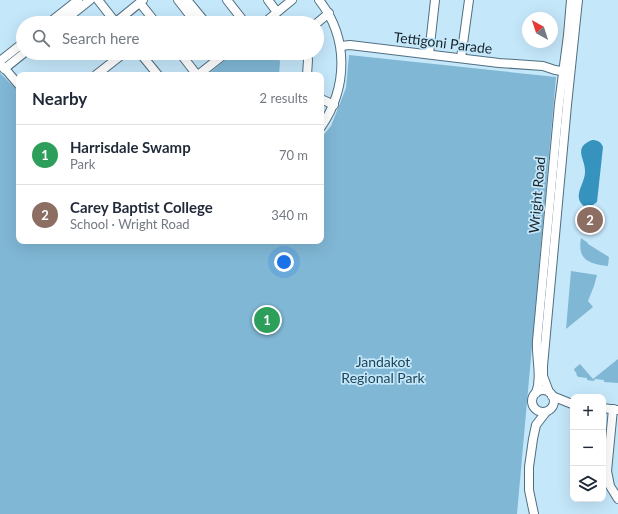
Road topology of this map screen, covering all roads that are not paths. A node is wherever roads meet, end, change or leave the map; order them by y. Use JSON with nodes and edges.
{"nodes":[{"id":1,"x":78,"y":0,"type":"edge"},
{"id":2,"x":90,"y":0,"type":"edge"},
{"id":3,"x":98,"y":0,"type":"edge"},
{"id":4,"x":178,"y":0,"type":"edge"},
{"id":5,"x":187,"y":0,"type":"edge"},
{"id":6,"x":227,"y":0,"type":"edge"},
{"id":7,"x":268,"y":0,"type":"edge"},
{"id":8,"x":292,"y":0,"type":"edge"},
{"id":9,"x":319,"y":0,"type":"edge"},
{"id":10,"x":435,"y":0,"type":"edge"},
{"id":11,"x":469,"y":0,"type":"edge"},
{"id":12,"x":570,"y":0,"type":"edge"},
{"id":13,"x":578,"y":0,"type":"edge"},
{"id":14,"x":141,"y":1,"type":"edge"},
{"id":15,"x":277,"y":12,"type":"junction"},
{"id":16,"x":329,"y":13,"type":"junction"},
{"id":17,"x":58,"y":16,"type":"edge"},
{"id":18,"x":70,"y":16,"type":"edge"},
{"id":19,"x":111,"y":16,"type":"edge"},
{"id":20,"x":124,"y":16,"type":"edge"},
{"id":21,"x":151,"y":16,"type":"edge"},
{"id":22,"x":191,"y":16,"type":"edge"},
{"id":23,"x":200,"y":16,"type":"edge"},
{"id":24,"x":240,"y":16,"type":"edge"},
{"id":25,"x":272,"y":16,"type":"edge"},
{"id":26,"x":324,"y":17,"type":"edge"},
{"id":27,"x":340,"y":46,"type":"junction"},
{"id":28,"x":16,"y":50,"type":"edge"},
{"id":29,"x":429,"y":54,"type":"junction"},
{"id":30,"x":16,"y":57,"type":"edge"},
{"id":31,"x":461,"y":58,"type":"junction"},
{"id":32,"x":115,"y":60,"type":"edge"},
{"id":33,"x":146,"y":60,"type":"edge"},
{"id":34,"x":186,"y":60,"type":"edge"},
{"id":35,"x":216,"y":60,"type":"edge"},
{"id":36,"x":308,"y":60,"type":"edge"},
{"id":37,"x":1,"y":64,"type":"edge"},
{"id":38,"x":567,"y":67,"type":"junction"},
{"id":39,"x":100,"y":72,"type":"edge"},
{"id":40,"x":156,"y":72,"type":"edge"},
{"id":41,"x":196,"y":72,"type":"edge"},
{"id":42,"x":202,"y":72,"type":"edge"},
{"id":43,"x":307,"y":72,"type":"edge"},
{"id":44,"x":16,"y":82,"type":"edge"},
{"id":45,"x":324,"y":100,"type":"edge"},
{"id":46,"x":334,"y":105,"type":"junction"},
{"id":47,"x":561,"y":121,"type":"junction"},
{"id":48,"x":324,"y":122,"type":"edge"},
{"id":49,"x":547,"y":235,"type":"junction"},
{"id":50,"x":555,"y":237,"type":"junction"},
{"id":51,"x":536,"y":393,"type":"junction"},
{"id":52,"x":551,"y":394,"type":"junction"},
{"id":53,"x":570,"y":403,"type":"edge"},
{"id":54,"x":570,"y":405,"type":"edge"},
{"id":55,"x":606,"y":408,"type":"edge"},
{"id":56,"x":550,"y":409,"type":"junction"},
{"id":57,"x":616,"y":409,"type":"edge"},
{"id":58,"x":535,"y":410,"type":"junction"},
{"id":59,"x":536,"y":425,"type":"junction"},
{"id":60,"x":618,"y":499,"type":"edge"},
{"id":61,"x":534,"y":514,"type":"edge"}],
"edges":[{"from":1,"to":17,"type":"street"},
{"from":2,"to":18,"type":"street"},
{"from":3,"to":19,"type":"street"},
{"from":4,"to":22,"type":"street"},
{"from":5,"to":23,"type":"street"},
{"from":6,"to":24,"type":"street"},
{"from":7,"to":15,"type":"street"},
{"from":8,"to":15,"type":"street"},
{"from":9,"to":16,"type":"street"},
{"from":10,"to":29,"type":"street"},
{"from":11,"to":31,"type":"street"},
{"from":12,"to":38,"type":"street","name":"Wright Road"},
{"from":13,"to":38,"type":"street","name":"Wright Road"},
{"from":14,"to":20,"type":"street"},
{"from":14,"to":21,"type":"street"},
{"from":15,"to":25,"type":"street"},
{"from":16,"to":26,"type":"street"},
{"from":16,"to":27,"type":"street"},
{"from":27,"to":29,"type":"street","name":"Tettigoni Parade"},
{"from":27,"to":46,"type":"street"},
{"from":28,"to":37,"type":"street"},
{"from":29,"to":31,"type":"street","name":"Tettigoni Parade"},
{"from":30,"to":37,"type":"street"},
{"from":31,"to":38,"type":"street","name":"Tettigoni Parade"},
{"from":32,"to":39,"type":"street"},
{"from":33,"to":40,"type":"street"},
{"from":34,"to":41,"type":"street"},
{"from":35,"to":42,"type":"street"},
{"from":36,"to":43,"type":"street"},
{"from":37,"to":44,"type":"street"},
{"from":38,"to":47,"type":"street","name":"Wright Road"},
{"from":45,"to":46,"type":"street"},
{"from":46,"to":48,"type":"street"},
{"from":47,"to":49,"type":"street","name":"Wright Road"},
{"from":47,"to":50,"type":"street","name":"Wright Road"},
{"from":49,"to":50,"type":"street"},
{"from":49,"to":51,"type":"street","name":"Wright Road"},
{"from":50,"to":52,"type":"street","name":"Wright Road"},
{"from":51,"to":52,"type":"street"},
{"from":51,"to":58,"type":"street","name":"Wright Road"},
{"from":52,"to":53,"type":"street"},
{"from":52,"to":56,"type":"street","name":"Wright Road"},
{"from":54,"to":56,"type":"street"},
{"from":55,"to":57,"type":"street"},
{"from":56,"to":58,"type":"street"},
{"from":56,"to":59,"type":"street","name":"Wright Road"},
{"from":57,"to":60,"type":"street"},
{"from":58,"to":59,"type":"street","name":"Wright Road"},
{"from":59,"to":61,"type":"street","name":"Wright Road"}]}
